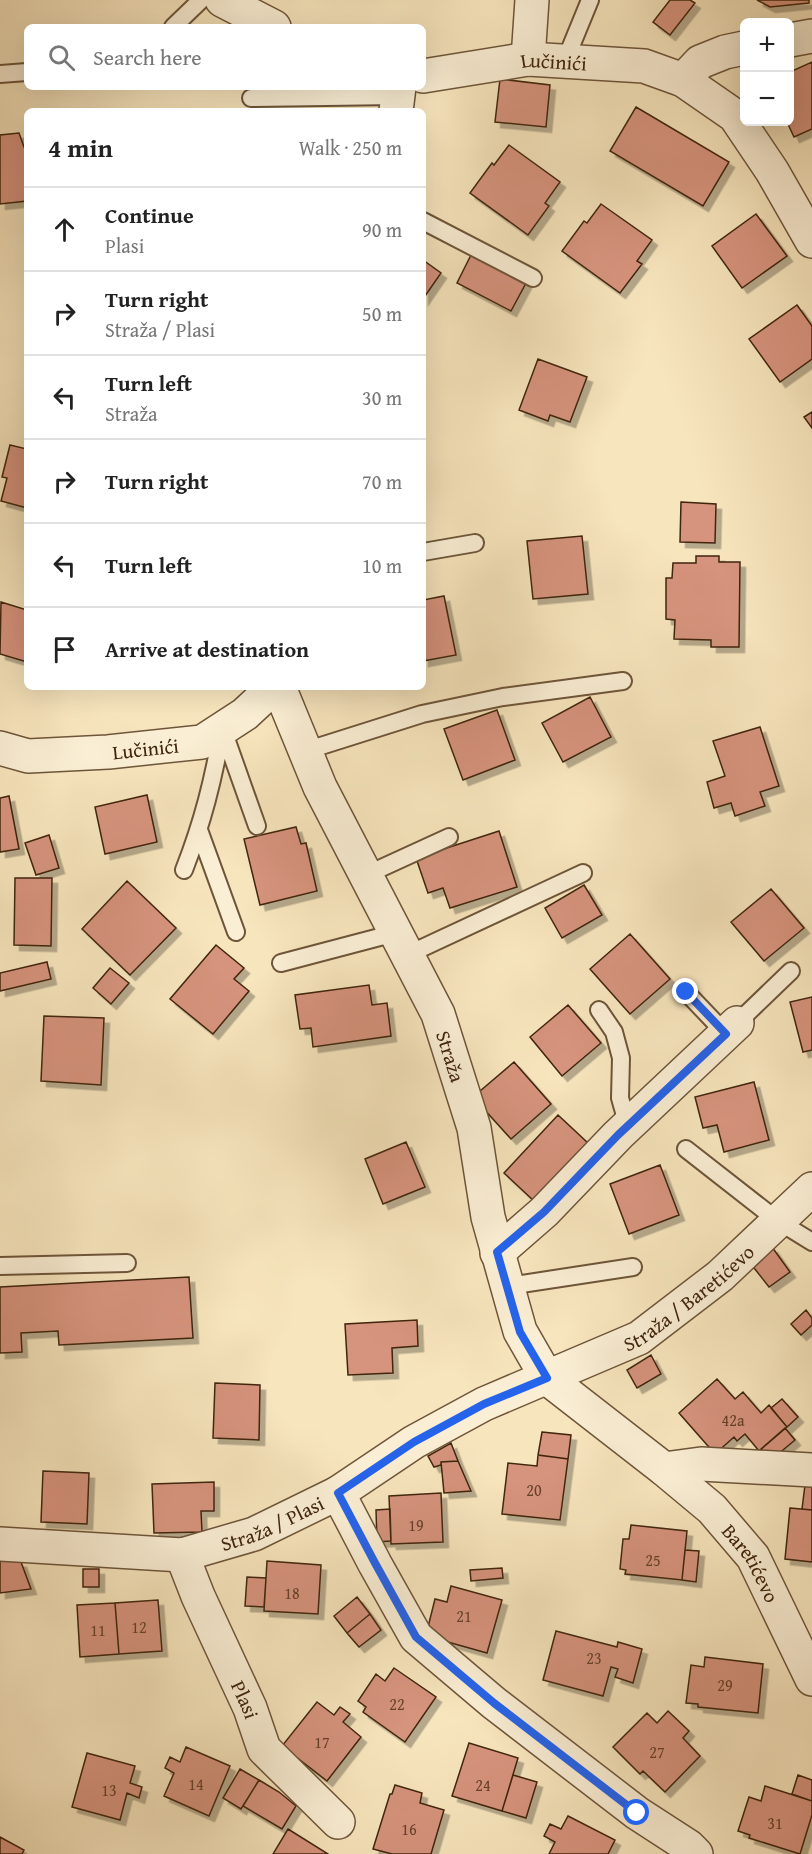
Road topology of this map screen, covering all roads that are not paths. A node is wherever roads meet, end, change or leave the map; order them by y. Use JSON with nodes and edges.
{"nodes":[{"id":1,"x":201,"y":0,"type":"edge"},
{"id":2,"x":222,"y":0,"type":"edge"},
{"id":3,"x":532,"y":0,"type":"edge"},
{"id":4,"x":590,"y":0,"type":"edge"},
{"id":5,"x":176,"y":24,"type":"edge"},
{"id":6,"x":268,"y":24,"type":"edge"},
{"id":7,"x":812,"y":36,"type":"edge"},
{"id":8,"x":794,"y":39,"type":"edge"},
{"id":9,"x":740,"y":49,"type":"edge"},
{"id":10,"x":528,"y":59,"type":"junction"},
{"id":11,"x":565,"y":61,"type":"junction"},
{"id":12,"x":24,"y":72,"type":"edge"},
{"id":13,"x":0,"y":74,"type":"edge"},
{"id":14,"x":683,"y":80,"type":"junction"},
{"id":15,"x":426,"y":86,"type":"edge"},
{"id":16,"x":404,"y":92,"type":"edge"},
{"id":17,"x":251,"y":98,"type":"dead end"},
{"id":18,"x":426,"y":223,"type":"edge"},
{"id":19,"x":812,"y":241,"type":"edge"},
{"id":20,"x":533,"y":278,"type":"dead end"},
{"id":21,"x":475,"y":543,"type":"dead end"},
{"id":22,"x":426,"y":551,"type":"edge"},
{"id":23,"x":622,"y":681,"type":"dead end"},
{"id":24,"x":273,"y":690,"type":"edge"},
{"id":25,"x":278,"y":690,"type":"edge"},
{"id":26,"x":223,"y":729,"type":"junction"},
{"id":27,"x":0,"y":748,"type":"edge"},
{"id":28,"x":305,"y":751,"type":"junction"},
{"id":29,"x":257,"y":826,"type":"dead end"},
{"id":30,"x":200,"y":830,"type":"junction"},
{"id":31,"x":449,"y":837,"type":"dead end"},
{"id":32,"x":184,"y":870,"type":"dead end"},
{"id":33,"x":583,"y":873,"type":"dead end"},
{"id":34,"x":366,"y":875,"type":"junction"},
{"id":35,"x":236,"y":932,"type":"dead end"},
{"id":36,"x":401,"y":944,"type":"junction"},
{"id":37,"x":280,"y":963,"type":"dead end"},
{"id":38,"x":791,"y":971,"type":"dead end"},
{"id":39,"x":686,"y":992,"type":"dead end"},
{"id":40,"x":599,"y":1011,"type":"dead end"},
{"id":41,"x":731,"y":1028,"type":"junction"},
{"id":42,"x":628,"y":1126,"type":"junction"},
{"id":43,"x":686,"y":1149,"type":"dead end"},
{"id":44,"x":812,"y":1189,"type":"edge"},
{"id":45,"x":778,"y":1221,"type":"junction"},
{"id":46,"x":812,"y":1242,"type":"edge"},
{"id":47,"x":497,"y":1252,"type":"junction"},
{"id":48,"x":127,"y":1263,"type":"dead end"},
{"id":49,"x":0,"y":1266,"type":"edge"},
{"id":50,"x":633,"y":1267,"type":"dead end"},
{"id":51,"x":508,"y":1286,"type":"junction"},
{"id":52,"x":547,"y":1378,"type":"junction"},
{"id":53,"x":664,"y":1469,"type":"junction"},
{"id":54,"x":812,"y":1470,"type":"edge"},
{"id":55,"x":338,"y":1493,"type":"junction"},
{"id":56,"x":0,"y":1544,"type":"edge"},
{"id":57,"x":182,"y":1555,"type":"junction"},
{"id":58,"x":812,"y":1678,"type":"edge"},
{"id":59,"x":338,"y":1822,"type":"dead end"},
{"id":60,"x":696,"y":1854,"type":"edge"}],
"edges":[{"from":1,"to":5,"type":"lane"},
{"from":2,"to":6,"type":"street"},
{"from":3,"to":10,"type":"street"},
{"from":4,"to":11,"type":"lane"},
{"from":7,"to":8,"type":"street"},
{"from":9,"to":14,"type":"street"},
{"from":10,"to":11,"type":"street","name":"Lučinići"},
{"from":10,"to":15,"type":"street","name":"Lučinići"},
{"from":11,"to":14,"type":"street","name":"Lučinići"},
{"from":12,"to":13,"type":"lane"},
{"from":14,"to":19,"type":"street"},
{"from":16,"to":17,"type":"lane"},
{"from":18,"to":20,"type":"lane"},
{"from":21,"to":22,"type":"lane"},
{"from":23,"to":28,"type":"lane"},
{"from":24,"to":26,"type":"street","name":"Lučinići"},
{"from":25,"to":28,"type":"street","name":"Straža"},
{"from":26,"to":27,"type":"street","name":"Lučinići"},
{"from":26,"to":29,"type":"lane"},
{"from":26,"to":30,"type":"lane"},
{"from":28,"to":34,"type":"street","name":"Straža"},
{"from":30,"to":32,"type":"lane"},
{"from":30,"to":35,"type":"lane"},
{"from":31,"to":34,"type":"lane"},
{"from":33,"to":36,"type":"lane"},
{"from":34,"to":36,"type":"street","name":"Straža"},
{"from":36,"to":37,"type":"lane"},
{"from":36,"to":47,"type":"street","name":"Straža"},
{"from":38,"to":41,"type":"lane"},
{"from":39,"to":41,"type":"lane"},
{"from":40,"to":42,"type":"lane"},
{"from":41,"to":42,"type":"street"},
{"from":42,"to":47,"type":"street"},
{"from":43,"to":45,"type":"lane"},
{"from":44,"to":45,"type":"street","name":"Straža / Baretićevo"},
{"from":45,"to":46,"type":"lane"},
{"from":45,"to":52,"type":"street","name":"Straža / Baretićevo"},
{"from":47,"to":51,"type":"street","name":"Straža"},
{"from":48,"to":49,"type":"lane"},
{"from":50,"to":51,"type":"lane"},
{"from":51,"to":52,"type":"street","name":"Straža"},
{"from":52,"to":53,"type":"street","name":"Baretićevo"},
{"from":52,"to":55,"type":"street","name":"Straža / Plasi"},
{"from":53,"to":54,"type":"street"},
{"from":53,"to":58,"type":"street","name":"Baretićevo"},
{"from":55,"to":57,"type":"street","name":"Straža / Plasi"},
{"from":55,"to":60,"type":"street"},
{"from":56,"to":57,"type":"street","name":"Straža / Plasi"},
{"from":57,"to":59,"type":"street","name":"Plasi"}]}
